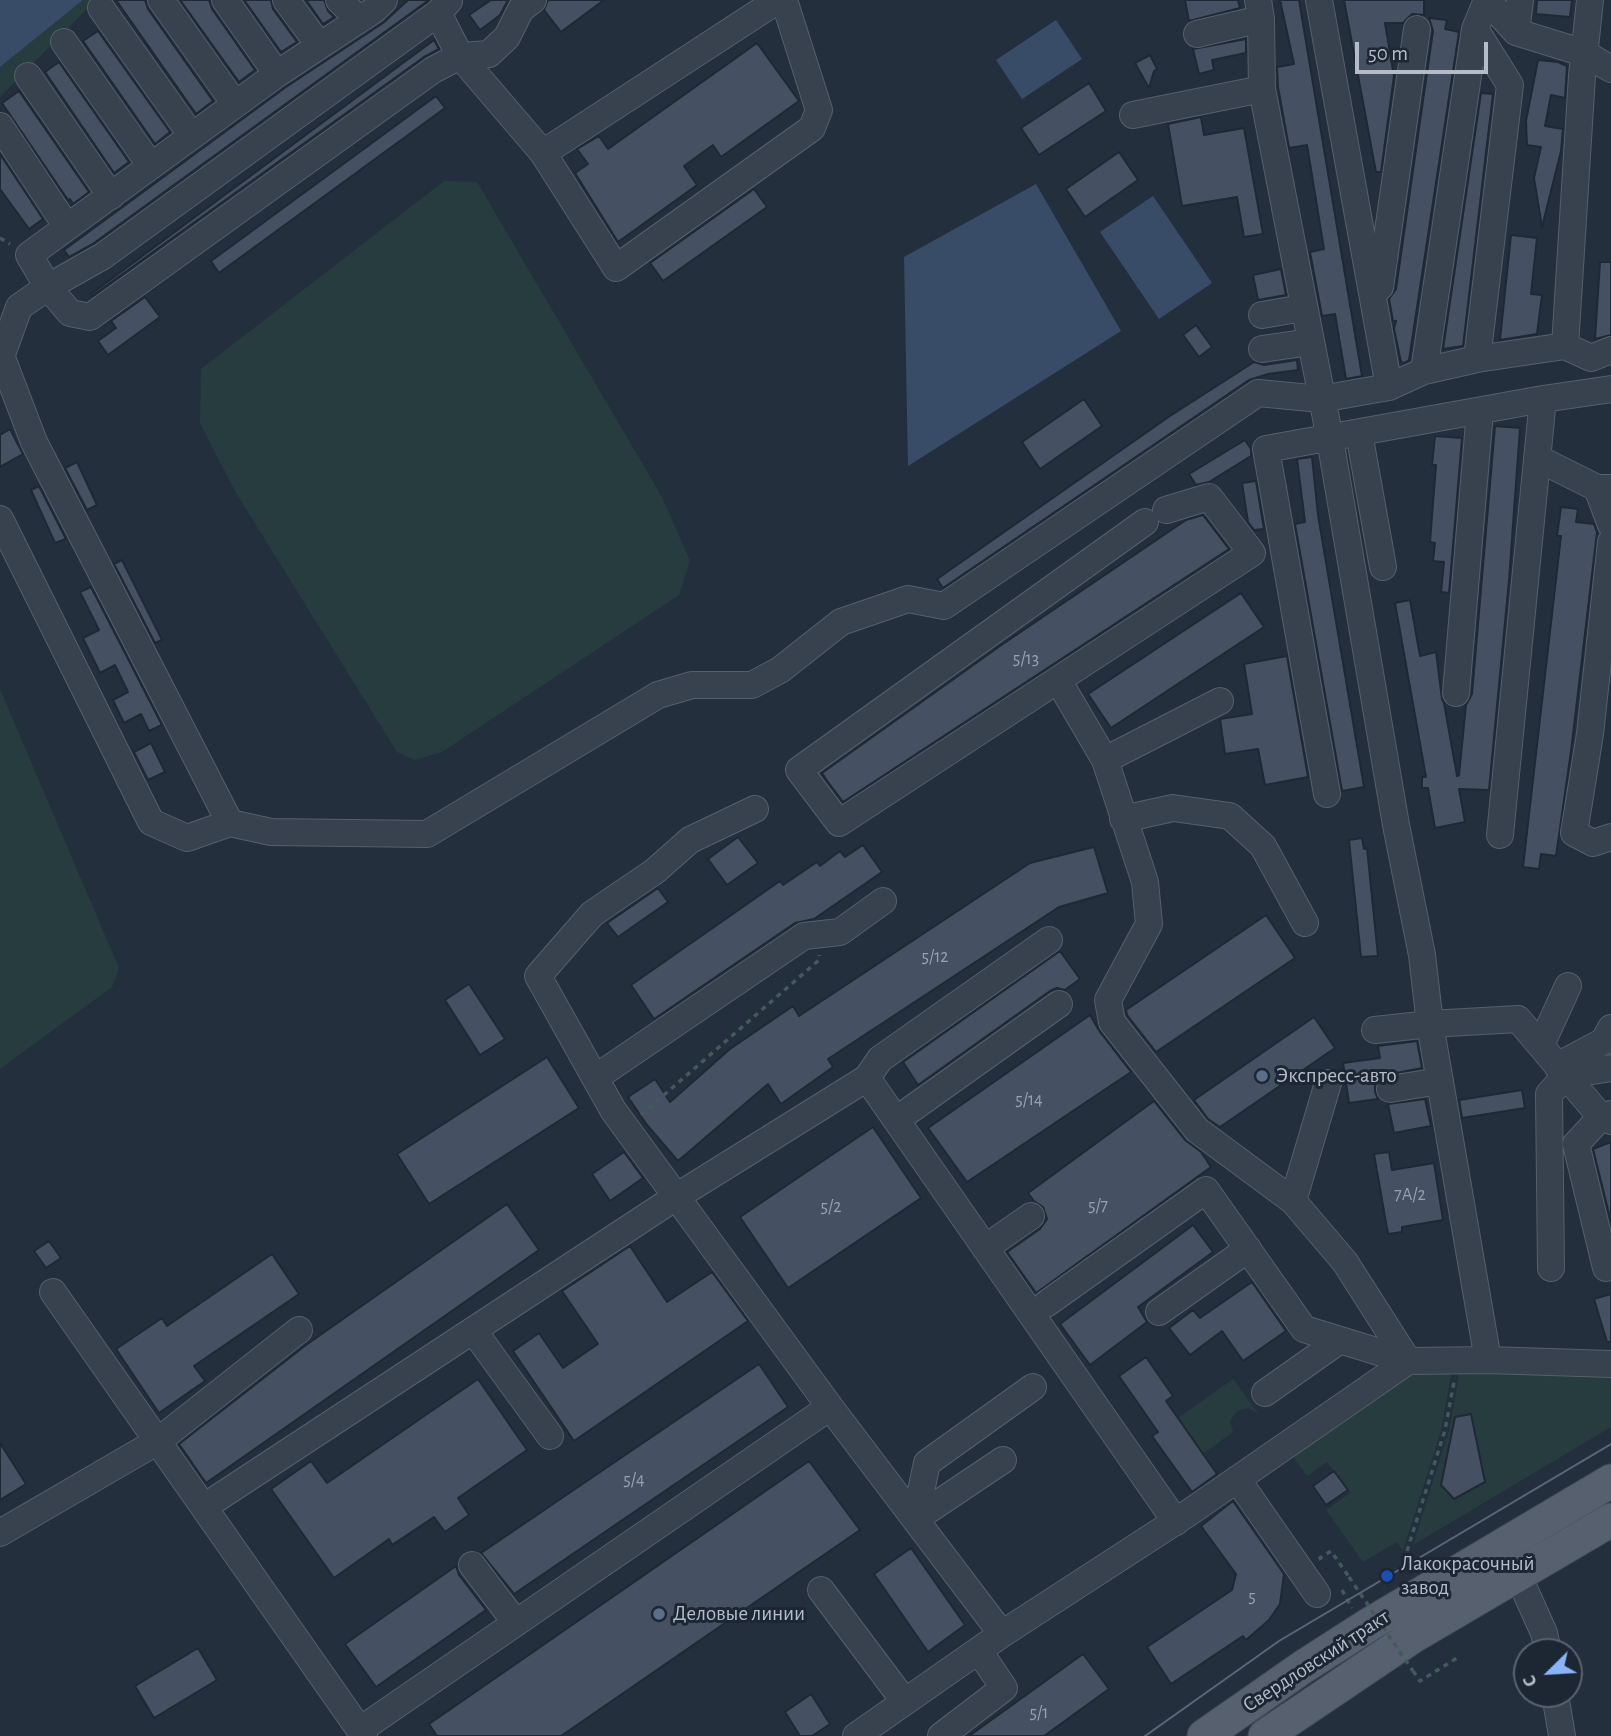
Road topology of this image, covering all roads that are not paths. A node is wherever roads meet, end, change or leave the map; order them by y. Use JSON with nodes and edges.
{"nodes":[{"id":1,"x":161,"y":0,"type":"edge"},
{"id":2,"x":225,"y":0,"type":"edge"},
{"id":3,"x":286,"y":0,"type":"edge"},
{"id":4,"x":339,"y":0,"type":"edge"},
{"id":5,"x":384,"y":0,"type":"edge"},
{"id":6,"x":533,"y":0,"type":"edge"},
{"id":7,"x":778,"y":0,"type":"edge"},
{"id":8,"x":784,"y":0,"type":"edge"},
{"id":9,"x":1320,"y":0,"type":"edge"},
{"id":10,"x":1487,"y":0,"type":"edge"},
{"id":11,"x":1520,"y":0,"type":"edge"},
{"id":12,"x":1590,"y":0,"type":"edge"},
{"id":13,"x":444,"y":7,"type":"edge"},
{"id":14,"x":101,"y":8,"type":"dead end"},
{"id":15,"x":1259,"y":10,"type":"edge"},
{"id":16,"x":359,"y":19,"type":"junction"},
{"id":17,"x":1417,"y":29,"type":"dead end"},
{"id":18,"x":1475,"y":29,"type":"junction"},
{"id":19,"x":1516,"y":32,"type":"junction"},
{"id":20,"x":1197,"y":34,"type":"dead end"},
{"id":21,"x":64,"y":42,"type":"dead end"},
{"id":22,"x":319,"y":45,"type":"junction"},
{"id":23,"x":1584,"y":54,"type":"junction"},
{"id":24,"x":460,"y":55,"type":"junction"},
{"id":25,"x":1611,"y":69,"type":"edge"},
{"id":26,"x":277,"y":74,"type":"junction"},
{"id":27,"x":28,"y":76,"type":"dead end"},
{"id":28,"x":1262,"y":89,"type":"junction"},
{"id":29,"x":235,"y":104,"type":"junction"},
{"id":30,"x":1133,"y":115,"type":"dead end"},
{"id":31,"x":0,"y":127,"type":"edge"},
{"id":32,"x":192,"y":136,"type":"junction"},
{"id":33,"x":543,"y":153,"type":"junction"},
{"id":34,"x":151,"y":166,"type":"junction"},
{"id":35,"x":111,"y":195,"type":"junction"},
{"id":36,"x":67,"y":227,"type":"junction"},
{"id":37,"x":48,"y":287,"type":"junction"},
{"id":38,"x":1303,"y":308,"type":"junction"},
{"id":39,"x":1376,"y":309,"type":"junction"},
{"id":40,"x":1262,"y":315,"type":"dead end"},
{"id":41,"x":1310,"y":342,"type":"junction"},
{"id":42,"x":1565,"y":346,"type":"junction"},
{"id":43,"x":1262,"y":349,"type":"dead end"},
{"id":44,"x":1611,"y":350,"type":"edge"},
{"id":45,"x":1,"y":359,"type":"edge"},
{"id":46,"x":1477,"y":359,"type":"junction"},
{"id":47,"x":1424,"y":370,"type":"junction"},
{"id":48,"x":1389,"y":387,"type":"junction"},
{"id":49,"x":1611,"y":389,"type":"edge"},
{"id":50,"x":1321,"y":399,"type":"junction"},
{"id":51,"x":1543,"y":399,"type":"junction"},
{"id":52,"x":1479,"y":411,"type":"junction"},
{"id":53,"x":1359,"y":433,"type":"junction"},
{"id":54,"x":1330,"y":439,"type":"junction"},
{"id":55,"x":1537,"y":458,"type":"junction"},
{"id":56,"x":1604,"y":488,"type":"edge"},
{"id":57,"x":0,"y":519,"type":"edge"},
{"id":58,"x":1611,"y":525,"type":"edge"},
{"id":59,"x":1611,"y":542,"type":"edge"},
{"id":60,"x":1382,"y":567,"type":"dead end"},
{"id":61,"x":1058,"y":680,"type":"junction"},
{"id":62,"x":1456,"y":693,"type":"dead end"},
{"id":63,"x":1220,"y":701,"type":"dead end"},
{"id":64,"x":1600,"y":739,"type":"edge"},
{"id":65,"x":1105,"y":760,"type":"junction"},
{"id":66,"x":1326,"y":794,"type":"dead end"},
{"id":67,"x":755,"y":809,"type":"dead end"},
{"id":68,"x":1123,"y":819,"type":"junction"},
{"id":69,"x":230,"y":823,"type":"junction"},
{"id":70,"x":1500,"y":835,"type":"dead end"},
{"id":71,"x":1611,"y":837,"type":"edge"},
{"id":72,"x":883,"y":901,"type":"dead end"},
{"id":73,"x":1306,"y":923,"type":"dead end"},
{"id":74,"x":1049,"y":940,"type":"dead end"},
{"id":75,"x":1568,"y":986,"type":"dead end"},
{"id":76,"x":1059,"y":1004,"type":"dead end"},
{"id":77,"x":1430,"y":1024,"type":"junction"},
{"id":78,"x":1611,"y":1028,"type":"edge"},
{"id":79,"x":1375,"y":1030,"type":"dead end"},
{"id":80,"x":1541,"y":1045,"type":"junction"},
{"id":81,"x":1611,"y":1068,"type":"edge"},
{"id":82,"x":1562,"y":1070,"type":"junction"},
{"id":83,"x":595,"y":1078,"type":"junction"},
{"id":84,"x":867,"y":1078,"type":"junction"},
{"id":85,"x":1440,"y":1081,"type":"junction"},
{"id":86,"x":1328,"y":1083,"type":"dead end"},
{"id":87,"x":1390,"y":1089,"type":"dead end"},
{"id":88,"x":1608,"y":1117,"type":"edge"},
{"id":89,"x":896,"y":1120,"type":"junction"},
{"id":90,"x":676,"y":1197,"type":"junction"},
{"id":91,"x":1293,"y":1201,"type":"junction"},
{"id":92,"x":1031,"y":1216,"type":"dead end"},
{"id":93,"x":985,"y":1248,"type":"junction"},
{"id":94,"x":1248,"y":1249,"type":"junction"},
{"id":95,"x":1551,"y":1268,"type":"dead end"},
{"id":96,"x":1606,"y":1268,"type":"dead end"},
{"id":97,"x":53,"y":1292,"type":"dead end"},
{"id":98,"x":1046,"y":1304,"type":"dead end"},
{"id":99,"x":1159,"y":1311,"type":"dead end"},
{"id":100,"x":299,"y":1330,"type":"dead end"},
{"id":101,"x":473,"y":1330,"type":"junction"},
{"id":102,"x":1340,"y":1340,"type":"junction"},
{"id":103,"x":1488,"y":1360,"type":"junction"},
{"id":104,"x":1408,"y":1361,"type":"junction"},
{"id":105,"x":1611,"y":1364,"type":"edge"},
{"id":106,"x":1033,"y":1387,"type":"dead end"},
{"id":107,"x":1265,"y":1393,"type":"dead end"},
{"id":108,"x":830,"y":1406,"type":"junction"},
{"id":109,"x":550,"y":1436,"type":"dead end"},
{"id":110,"x":158,"y":1441,"type":"junction"},
{"id":111,"x":1003,"y":1460,"type":"dead end"},
{"id":112,"x":1237,"y":1479,"type":"junction"},
{"id":113,"x":1611,"y":1481,"type":"edge"},
{"id":114,"x":204,"y":1507,"type":"junction"},
{"id":115,"x":915,"y":1519,"type":"junction"},
{"id":116,"x":1611,"y":1520,"type":"edge"},
{"id":117,"x":1176,"y":1522,"type":"junction"},
{"id":118,"x":0,"y":1533,"type":"edge"},
{"id":119,"x":1502,"y":1546,"type":"junction"},
{"id":120,"x":472,"y":1565,"type":"dead end"},
{"id":121,"x":1518,"y":1575,"type":"junction"},
{"id":122,"x":821,"y":1590,"type":"dead end"},
{"id":123,"x":1317,"y":1594,"type":"dead end"},
{"id":124,"x":516,"y":1623,"type":"junction"},
{"id":125,"x":1002,"y":1634,"type":"junction"},
{"id":126,"x":1545,"y":1638,"type":"edge"},
{"id":127,"x":979,"y":1651,"type":"junction"},
{"id":128,"x":905,"y":1702,"type":"junction"},
{"id":129,"x":1557,"y":1708,"type":"edge"},
{"id":130,"x":362,"y":1733,"type":"edge"},
{"id":131,"x":856,"y":1736,"type":"edge"},
{"id":132,"x":941,"y":1736,"type":"edge"},
{"id":133,"x":1204,"y":1736,"type":"edge"},
{"id":134,"x":1265,"y":1736,"type":"edge"},
{"id":135,"x":1562,"y":1736,"type":"edge"}],
"edges":[{"from":1,"to":29,"type":"street"},
{"from":2,"to":26,"type":"street"},
{"from":3,"to":22,"type":"street"},
{"from":4,"to":16,"type":"street"},
{"from":5,"to":16,"type":"street"},
{"from":6,"to":24,"type":"street"},
{"from":7,"to":33,"type":"street"},
{"from":8,"to":33,"type":"street"},
{"from":9,"to":39,"type":"street"},
{"from":10,"to":18,"type":"street"},
{"from":10,"to":19,"type":"street"},
{"from":11,"to":19,"type":"street"},
{"from":12,"to":23,"type":"street"},
{"from":13,"to":24,"type":"street"},
{"from":13,"to":37,"type":"street"},
{"from":14,"to":32,"type":"street"},
{"from":15,"to":20,"type":"street"},
{"from":15,"to":28,"type":"street"},
{"from":16,"to":22,"type":"street"},
{"from":17,"to":39,"type":"street"},
{"from":18,"to":46,"type":"street"},
{"from":18,"to":47,"type":"street"},
{"from":19,"to":23,"type":"street"},
{"from":21,"to":34,"type":"street"},
{"from":22,"to":26,"type":"street"},
{"from":23,"to":25,"type":"street"},
{"from":23,"to":42,"type":"street"},
{"from":24,"to":33,"type":"street"},
{"from":24,"to":37,"type":"street"},
{"from":26,"to":29,"type":"street"},
{"from":27,"to":35,"type":"street"},
{"from":28,"to":30,"type":"street"},
{"from":28,"to":38,"type":"street"},
{"from":29,"to":32,"type":"street"},
{"from":31,"to":36,"type":"street"},
{"from":32,"to":34,"type":"street"},
{"from":34,"to":35,"type":"street"},
{"from":35,"to":36,"type":"street"},
{"from":36,"to":37,"type":"street"},
{"from":37,"to":45,"type":"street"},
{"from":38,"to":40,"type":"street"},
{"from":38,"to":41,"type":"street"},
{"from":39,"to":48,"type":"street"},
{"from":41,"to":43,"type":"street"},
{"from":41,"to":50,"type":"street"},
{"from":42,"to":44,"type":"street"},
{"from":42,"to":46,"type":"street"},
{"from":45,"to":69,"type":"street"},
{"from":46,"to":47,"type":"street"},
{"from":47,"to":48,"type":"street"},
{"from":48,"to":50,"type":"street"},
{"from":49,"to":51,"type":"street"},
{"from":50,"to":54,"type":"street"},
{"from":50,"to":69,"type":"street"},
{"from":51,"to":52,"type":"street"},
{"from":51,"to":55,"type":"street"},
{"from":52,"to":53,"type":"street"},
{"from":52,"to":62,"type":"street"},
{"from":53,"to":54,"type":"street"},
{"from":53,"to":60,"type":"street"},
{"from":54,"to":66,"type":"street"},
{"from":54,"to":77,"type":"street"},
{"from":55,"to":56,"type":"street"},
{"from":55,"to":70,"type":"street"},
{"from":56,"to":58,"type":"street"},
{"from":57,"to":69,"type":"street"},
{"from":59,"to":64,"type":"street"},
{"from":61,"to":61,"type":"street"},
{"from":61,"to":65,"type":"street"},
{"from":63,"to":65,"type":"street"},
{"from":64,"to":71,"type":"street"},
{"from":65,"to":68,"type":"street"},
{"from":67,"to":83,"type":"street"},
{"from":68,"to":73,"type":"street"},
{"from":68,"to":91,"type":"street"},
{"from":72,"to":83,"type":"street"},
{"from":74,"to":84,"type":"street"},
{"from":75,"to":80,"type":"street"},
{"from":76,"to":89,"type":"street"},
{"from":77,"to":79,"type":"street"},
{"from":77,"to":80,"type":"street"},
{"from":77,"to":85,"type":"street"},
{"from":78,"to":82,"type":"street"},
{"from":80,"to":82,"type":"street"},
{"from":81,"to":82,"type":"street"},
{"from":82,"to":88,"type":"street"},
{"from":82,"to":95,"type":"street"},
{"from":83,"to":90,"type":"street"},
{"from":84,"to":89,"type":"street"},
{"from":84,"to":90,"type":"street"},
{"from":85,"to":87,"type":"street"},
{"from":85,"to":103,"type":"street"},
{"from":86,"to":91,"type":"street"},
{"from":88,"to":96,"type":"street"},
{"from":89,"to":93,"type":"street"},
{"from":90,"to":101,"type":"street"},
{"from":90,"to":108,"type":"street"},
{"from":91,"to":104,"type":"street"},
{"from":92,"to":93,"type":"street"},
{"from":93,"to":117,"type":"street"},
{"from":94,"to":98,"type":"street"},
{"from":94,"to":99,"type":"street"},
{"from":94,"to":102,"type":"street"},
{"from":97,"to":110,"type":"street"},
{"from":100,"to":110,"type":"street"},
{"from":101,"to":109,"type":"street"},
{"from":101,"to":114,"type":"street"},
{"from":102,"to":104,"type":"street"},
{"from":102,"to":107,"type":"street"},
{"from":103,"to":104,"type":"street"},
{"from":103,"to":105,"type":"street"},
{"from":104,"to":112,"type":"street"},
{"from":106,"to":115,"type":"street"},
{"from":108,"to":115,"type":"street"},
{"from":108,"to":124,"type":"street"},
{"from":110,"to":114,"type":"street"},
{"from":110,"to":118,"type":"street"},
{"from":111,"to":115,"type":"street"},
{"from":112,"to":117,"type":"street"},
{"from":112,"to":123,"type":"street"},
{"from":113,"to":119,"type":"main road","name":"Свердловский тракт"},
{"from":114,"to":130,"type":"street"},
{"from":115,"to":125,"type":"street"},
{"from":116,"to":121,"type":"main road","name":"Свердловский тракт"},
{"from":117,"to":125,"type":"street"},
{"from":119,"to":121,"type":"main road"},
{"from":119,"to":133,"type":"main road","name":"Свердловский тракт"},
{"from":120,"to":124,"type":"street"},
{"from":121,"to":126,"type":"street"},
{"from":121,"to":134,"type":"main road","name":"Свердловский тракт"},
{"from":122,"to":128,"type":"street"},
{"from":124,"to":130,"type":"street"},
{"from":125,"to":127,"type":"street"},
{"from":127,"to":128,"type":"street"},
{"from":127,"to":132,"type":"street"},
{"from":128,"to":131,"type":"street"},
{"from":129,"to":135,"type":"street"}]}
